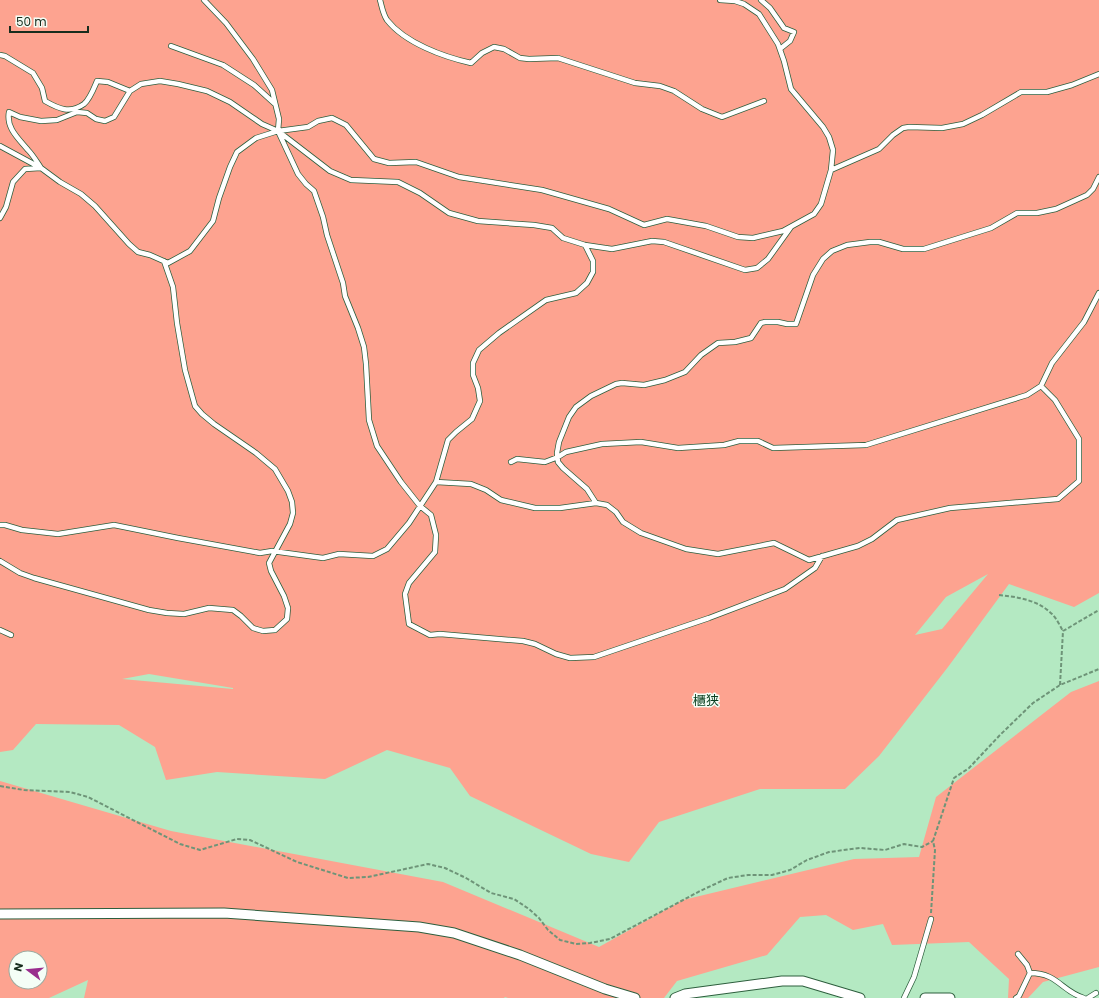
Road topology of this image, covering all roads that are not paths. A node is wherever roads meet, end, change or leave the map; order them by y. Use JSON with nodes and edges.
{"nodes":[{"id":1,"x":204,"y":0,"type":"edge"},
{"id":2,"x":380,"y":0,"type":"edge"},
{"id":3,"x":720,"y":0,"type":"edge"},
{"id":4,"x":761,"y":0,"type":"edge"},
{"id":5,"x":171,"y":46,"type":"dead end"},
{"id":6,"x":780,"y":49,"type":"junction"},
{"id":7,"x":0,"y":55,"type":"edge"},
{"id":8,"x":1099,"y":74,"type":"edge"},
{"id":9,"x":130,"y":91,"type":"junction"},
{"id":10,"x":764,"y":101,"type":"dead end"},
{"id":11,"x":275,"y":104,"type":"junction"},
{"id":12,"x":278,"y":131,"type":"junction"},
{"id":13,"x":0,"y":146,"type":"edge"},
{"id":14,"x":41,"y":168,"type":"junction"},
{"id":15,"x":832,"y":170,"type":"junction"},
{"id":16,"x":1099,"y":177,"type":"edge"},
{"id":17,"x":0,"y":218,"type":"edge"},
{"id":18,"x":792,"y":226,"type":"junction"},
{"id":19,"x":585,"y":245,"type":"junction"},
{"id":20,"x":164,"y":261,"type":"junction"},
{"id":21,"x":1099,"y":293,"type":"edge"},
{"id":22,"x":1042,"y":386,"type":"junction"},
{"id":23,"x":558,"y":457,"type":"junction"},
{"id":24,"x":511,"y":462,"type":"dead end"},
{"id":25,"x":436,"y":482,"type":"junction"},
{"id":26,"x":596,"y":503,"type":"junction"},
{"id":27,"x":420,"y":506,"type":"junction"},
{"id":28,"x":0,"y":525,"type":"edge"},
{"id":29,"x":274,"y":552,"type":"junction"},
{"id":30,"x":822,"y":556,"type":"junction"},
{"id":31,"x":0,"y":561,"type":"edge"},
{"id":32,"x":0,"y":630,"type":"edge"},
{"id":33,"x":10,"y":635,"type":"dead end"},
{"id":34,"x":0,"y":914,"type":"edge"},
{"id":35,"x":931,"y":919,"type":"road end"},
{"id":36,"x":1018,"y":954,"type":"dead end"},
{"id":37,"x":1030,"y":973,"type":"junction"},
{"id":38,"x":702,"y":992,"type":"junction"},
{"id":39,"x":1096,"y":993,"type":"dead end"},
{"id":40,"x":845,"y":996,"type":"edge"},
{"id":41,"x":635,"y":998,"type":"edge"},
{"id":42,"x":676,"y":998,"type":"edge"},
{"id":43,"x":694,"y":998,"type":"edge"},
{"id":44,"x":860,"y":998,"type":"edge"},
{"id":45,"x":904,"y":998,"type":"edge"},
{"id":46,"x":925,"y":998,"type":"edge"},
{"id":47,"x":950,"y":998,"type":"edge"},
{"id":48,"x":1016,"y":998,"type":"edge"},
{"id":49,"x":1084,"y":998,"type":"edge"},
{"id":50,"x":1088,"y":998,"type":"edge"}],
"edges":[{"from":1,"to":11,"type":"lane"},
{"from":2,"to":10,"type":"lane"},
{"from":3,"to":6,"type":"lane"},
{"from":4,"to":6,"type":"lane"},
{"from":5,"to":11,"type":"lane"},
{"from":6,"to":15,"type":"lane"},
{"from":7,"to":9,"type":"lane"},
{"from":8,"to":15,"type":"lane"},
{"from":9,"to":12,"type":"lane"},
{"from":9,"to":14,"type":"lane"},
{"from":11,"to":12,"type":"lane"},
{"from":12,"to":18,"type":"lane"},
{"from":12,"to":19,"type":"lane"},
{"from":12,"to":20,"type":"lane"},
{"from":12,"to":27,"type":"lane"},
{"from":13,"to":14,"type":"lane"},
{"from":14,"to":17,"type":"lane"},
{"from":14,"to":20,"type":"lane"},
{"from":15,"to":18,"type":"lane"},
{"from":16,"to":23,"type":"lane"},
{"from":18,"to":19,"type":"lane"},
{"from":19,"to":25,"type":"lane"},
{"from":20,"to":29,"type":"lane"},
{"from":21,"to":22,"type":"lane"},
{"from":22,"to":23,"type":"lane"},
{"from":22,"to":30,"type":"lane"},
{"from":23,"to":24,"type":"lane"},
{"from":23,"to":26,"type":"lane"},
{"from":25,"to":26,"type":"lane"},
{"from":25,"to":27,"type":"lane"},
{"from":26,"to":30,"type":"lane"},
{"from":27,"to":29,"type":"lane"},
{"from":27,"to":30,"type":"lane"},
{"from":28,"to":29,"type":"lane"},
{"from":29,"to":31,"type":"lane"},
{"from":32,"to":33,"type":"lane"},
{"from":34,"to":41,"type":"street"},
{"from":35,"to":45,"type":"lane"},
{"from":36,"to":37,"type":"lane"},
{"from":37,"to":48,"type":"lane"},
{"from":37,"to":49,"type":"lane"},
{"from":38,"to":40,"type":"street"},
{"from":38,"to":42,"type":"street"},
{"from":38,"to":43,"type":"lane"},
{"from":39,"to":50,"type":"lane"},
{"from":40,"to":44,"type":"street"},
{"from":46,"to":47,"type":"street"}]}
